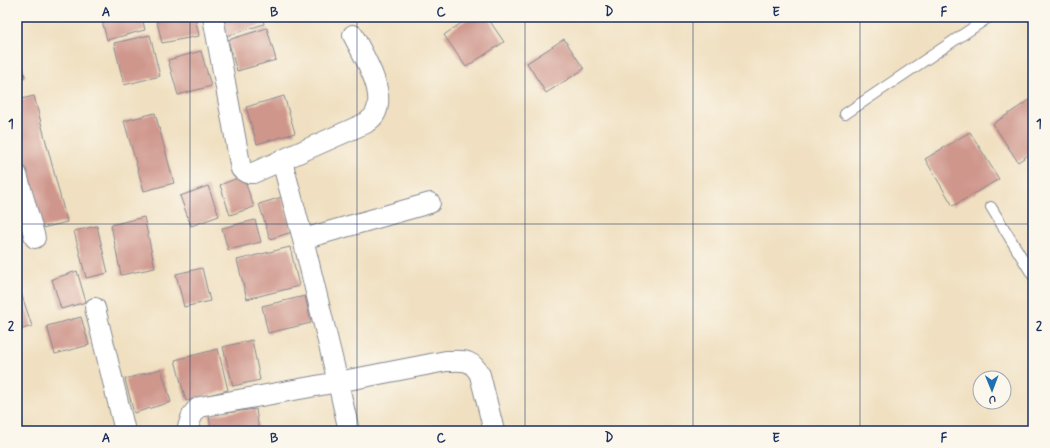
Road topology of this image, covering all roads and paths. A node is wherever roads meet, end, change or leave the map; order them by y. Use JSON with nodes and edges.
{"nodes":[{"id":1,"x":213,"y":17,"type":"edge"},
{"id":2,"x":989,"y":17,"type":"edge"},
{"id":3,"x":353,"y":35,"type":"dead end"},
{"id":4,"x":845,"y":114,"type":"dead end"},
{"id":5,"x":282,"y":161,"type":"junction"},
{"id":6,"x":17,"y":174,"type":"edge"},
{"id":7,"x":430,"y":203,"type":"dead end"},
{"id":8,"x":991,"y":207,"type":"dead end"},
{"id":9,"x":35,"y":238,"type":"dead end"},
{"id":10,"x":303,"y":239,"type":"junction"},
{"id":11,"x":1033,"y":276,"type":"edge"},
{"id":12,"x":95,"y":308,"type":"dead end"},
{"id":13,"x":338,"y":382,"type":"junction"},
{"id":14,"x":125,"y":431,"type":"edge"},
{"id":15,"x":187,"y":431,"type":"edge"},
{"id":16,"x":349,"y":431,"type":"edge"},
{"id":17,"x":494,"y":431,"type":"edge"}],
"edges":[{"from":1,"to":5,"type":"street"},
{"from":2,"to":4,"type":"lane"},
{"from":3,"to":5,"type":"street"},
{"from":5,"to":10,"type":"street"},
{"from":6,"to":9,"type":"street"},
{"from":7,"to":10,"type":"street"},
{"from":8,"to":11,"type":"lane"},
{"from":10,"to":13,"type":"street"},
{"from":12,"to":14,"type":"street"},
{"from":13,"to":15,"type":"street"},
{"from":13,"to":16,"type":"street"},
{"from":13,"to":17,"type":"street"}]}
